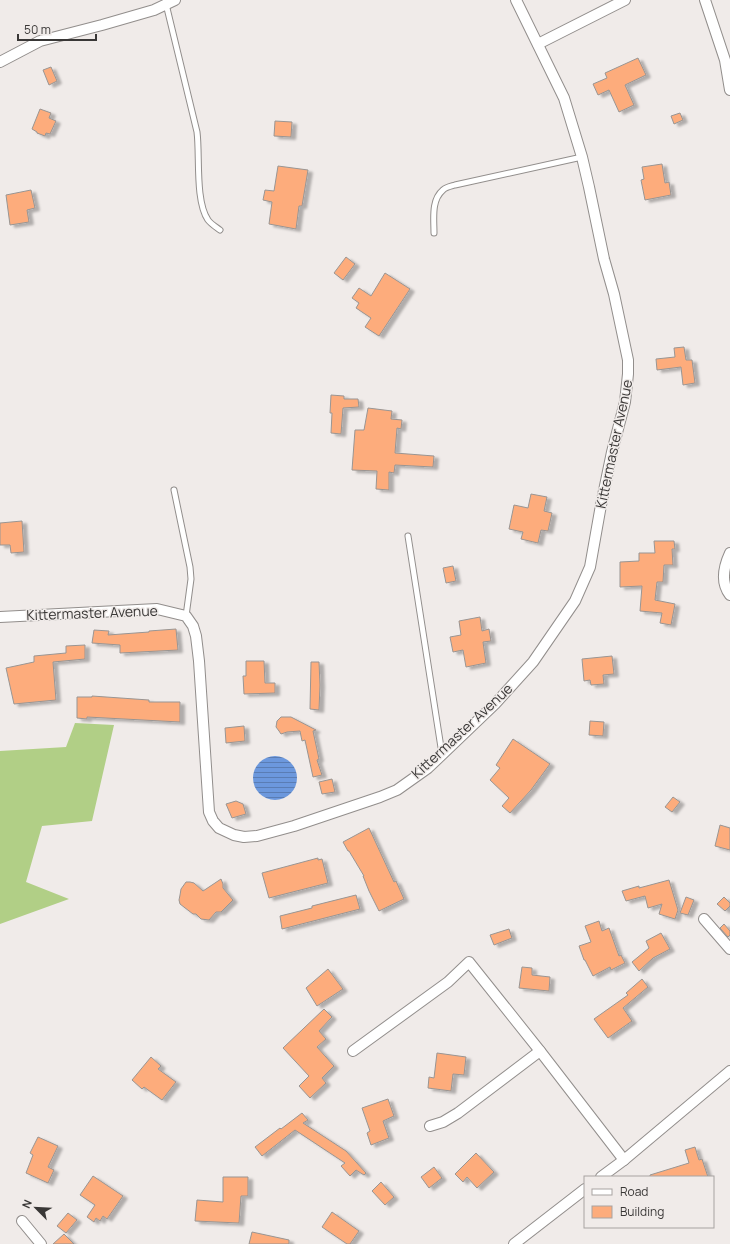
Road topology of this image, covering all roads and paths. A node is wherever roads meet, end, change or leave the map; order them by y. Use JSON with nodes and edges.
{"nodes":[{"id":1,"x":516,"y":0,"type":"edge"},
{"id":2,"x":625,"y":0,"type":"edge"},
{"id":3,"x":705,"y":0,"type":"edge"},
{"id":4,"x":170,"y":1,"type":"edge"},
{"id":5,"x":538,"y":44,"type":"junction"},
{"id":6,"x":0,"y":62,"type":"edge"},
{"id":7,"x":729,"y":74,"type":"edge"},
{"id":8,"x":730,"y":90,"type":"edge"},
{"id":9,"x":582,"y":157,"type":"junction"},
{"id":10,"x":220,"y":230,"type":"dead end"},
{"id":11,"x":434,"y":233,"type":"dead end"},
{"id":12,"x":174,"y":490,"type":"dead end"},
{"id":13,"x":408,"y":536,"type":"dead end"},
{"id":14,"x":730,"y":553,"type":"edge"},
{"id":15,"x":730,"y":595,"type":"edge"},
{"id":16,"x":0,"y":616,"type":"edge"},
{"id":17,"x":186,"y":616,"type":"junction"},
{"id":18,"x":442,"y":754,"type":"junction"},
{"id":19,"x":704,"y":919,"type":"dead end"},
{"id":20,"x":730,"y":949,"type":"edge"},
{"id":21,"x":353,"y":1051,"type":"dead end"},
{"id":22,"x":540,"y":1051,"type":"junction"},
{"id":23,"x":730,"y":1071,"type":"edge"},
{"id":24,"x":430,"y":1126,"type":"dead end"},
{"id":25,"x":624,"y":1160,"type":"junction"},
{"id":26,"x":602,"y":1176,"type":"edge"},
{"id":27,"x":584,"y":1190,"type":"edge"},
{"id":28,"x":22,"y":1221,"type":"dead end"},
{"id":29,"x":41,"y":1244,"type":"edge"},
{"id":30,"x":514,"y":1244,"type":"edge"}],
"edges":[{"from":1,"to":5,"type":"street","name":"Kittermaster Avenue"},
{"from":2,"to":5,"type":"street"},
{"from":3,"to":7,"type":"street"},
{"from":4,"to":6,"type":"street"},
{"from":4,"to":10,"type":"lane"},
{"from":5,"to":9,"type":"street","name":"Kittermaster Avenue"},
{"from":7,"to":8,"type":"street"},
{"from":9,"to":11,"type":"lane"},
{"from":9,"to":18,"type":"street","name":"Kittermaster Avenue"},
{"from":12,"to":17,"type":"lane"},
{"from":13,"to":18,"type":"lane"},
{"from":14,"to":15,"type":"street"},
{"from":16,"to":17,"type":"street","name":"Kittermaster Avenue"},
{"from":17,"to":18,"type":"street","name":"Kittermaster Avenue"},
{"from":19,"to":20,"type":"street"},
{"from":21,"to":22,"type":"street"},
{"from":22,"to":24,"type":"street"},
{"from":22,"to":25,"type":"street"},
{"from":23,"to":25,"type":"street"},
{"from":25,"to":26,"type":"street"},
{"from":27,"to":30,"type":"street"},
{"from":28,"to":29,"type":"street"}]}
